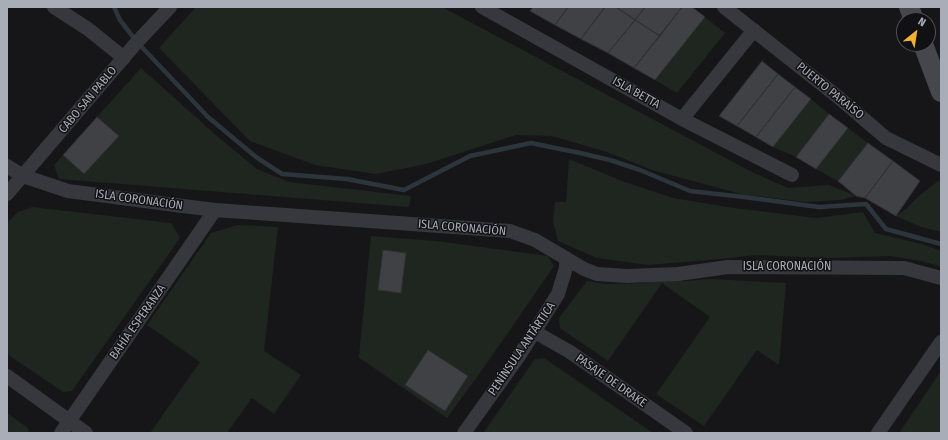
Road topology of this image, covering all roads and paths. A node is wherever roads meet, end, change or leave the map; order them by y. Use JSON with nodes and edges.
{"nodes":[{"id":1,"x":54,"y":7,"type":"edge"},
{"id":2,"x":170,"y":7,"type":"edge"},
{"id":3,"x":482,"y":7,"type":"edge"},
{"id":4,"x":724,"y":7,"type":"edge"},
{"id":5,"x":754,"y":30,"type":"junction"},
{"id":6,"x":926,"y":52,"type":"edge"},
{"id":7,"x":124,"y":58,"type":"junction"},
{"id":8,"x":941,"y":92,"type":"edge"},
{"id":9,"x":682,"y":119,"type":"junction"},
{"id":10,"x":941,"y":165,"type":"edge"},
{"id":11,"x":7,"y":166,"type":"edge"},
{"id":12,"x":792,"y":175,"type":"dead end"},
{"id":13,"x":23,"y":176,"type":"junction"},
{"id":14,"x":7,"y":194,"type":"edge"},
{"id":15,"x":215,"y":210,"type":"junction"},
{"id":16,"x":566,"y":258,"type":"junction"},
{"id":17,"x":941,"y":278,"type":"edge"},
{"id":18,"x":535,"y":332,"type":"junction"},
{"id":19,"x":941,"y":342,"type":"edge"},
{"id":20,"x":7,"y":376,"type":"edge"},
{"id":21,"x":69,"y":421,"type":"junction"},
{"id":22,"x":61,"y":433,"type":"edge"},
{"id":23,"x":86,"y":433,"type":"edge"},
{"id":24,"x":464,"y":433,"type":"edge"},
{"id":25,"x":686,"y":433,"type":"edge"},
{"id":26,"x":878,"y":433,"type":"edge"}],
"edges":[{"from":1,"to":7,"type":"street"},
{"from":2,"to":7,"type":"street","name":"CABO SAN PABLO"},
{"from":3,"to":9,"type":"street","name":"ISLA BETTA"},
{"from":4,"to":5,"type":"street","name":"PUERTO PARAÍSO"},
{"from":5,"to":9,"type":"street"},
{"from":5,"to":10,"type":"street","name":"PUERTO PARAÍSO"},
{"from":6,"to":8,"type":"street"},
{"from":7,"to":13,"type":"street","name":"CABO SAN PABLO"},
{"from":9,"to":12,"type":"street","name":"ISLA BETTA"},
{"from":11,"to":13,"type":"street","name":"ISLA CORONACIÓN"},
{"from":13,"to":14,"type":"street","name":"CABO SAN PABLO"},
{"from":13,"to":15,"type":"street","name":"ISLA CORONACIÓN"},
{"from":15,"to":16,"type":"street","name":"ISLA CORONACIÓN"},
{"from":15,"to":21,"type":"street","name":"BAHÍA ESPERANZA"},
{"from":16,"to":17,"type":"street","name":"ISLA CORONACIÓN"},
{"from":16,"to":18,"type":"street","name":"PENÍNSULA ANTÁRTICA"},
{"from":18,"to":24,"type":"street","name":"PENÍNSULA ANTÁRTICA"},
{"from":18,"to":25,"type":"street","name":"PASAJE DE DRAKE"},
{"from":19,"to":26,"type":"street"},
{"from":20,"to":21,"type":"street"},
{"from":21,"to":22,"type":"street","name":"BAHÍA ESPERANZA"},
{"from":21,"to":23,"type":"street"}]}
